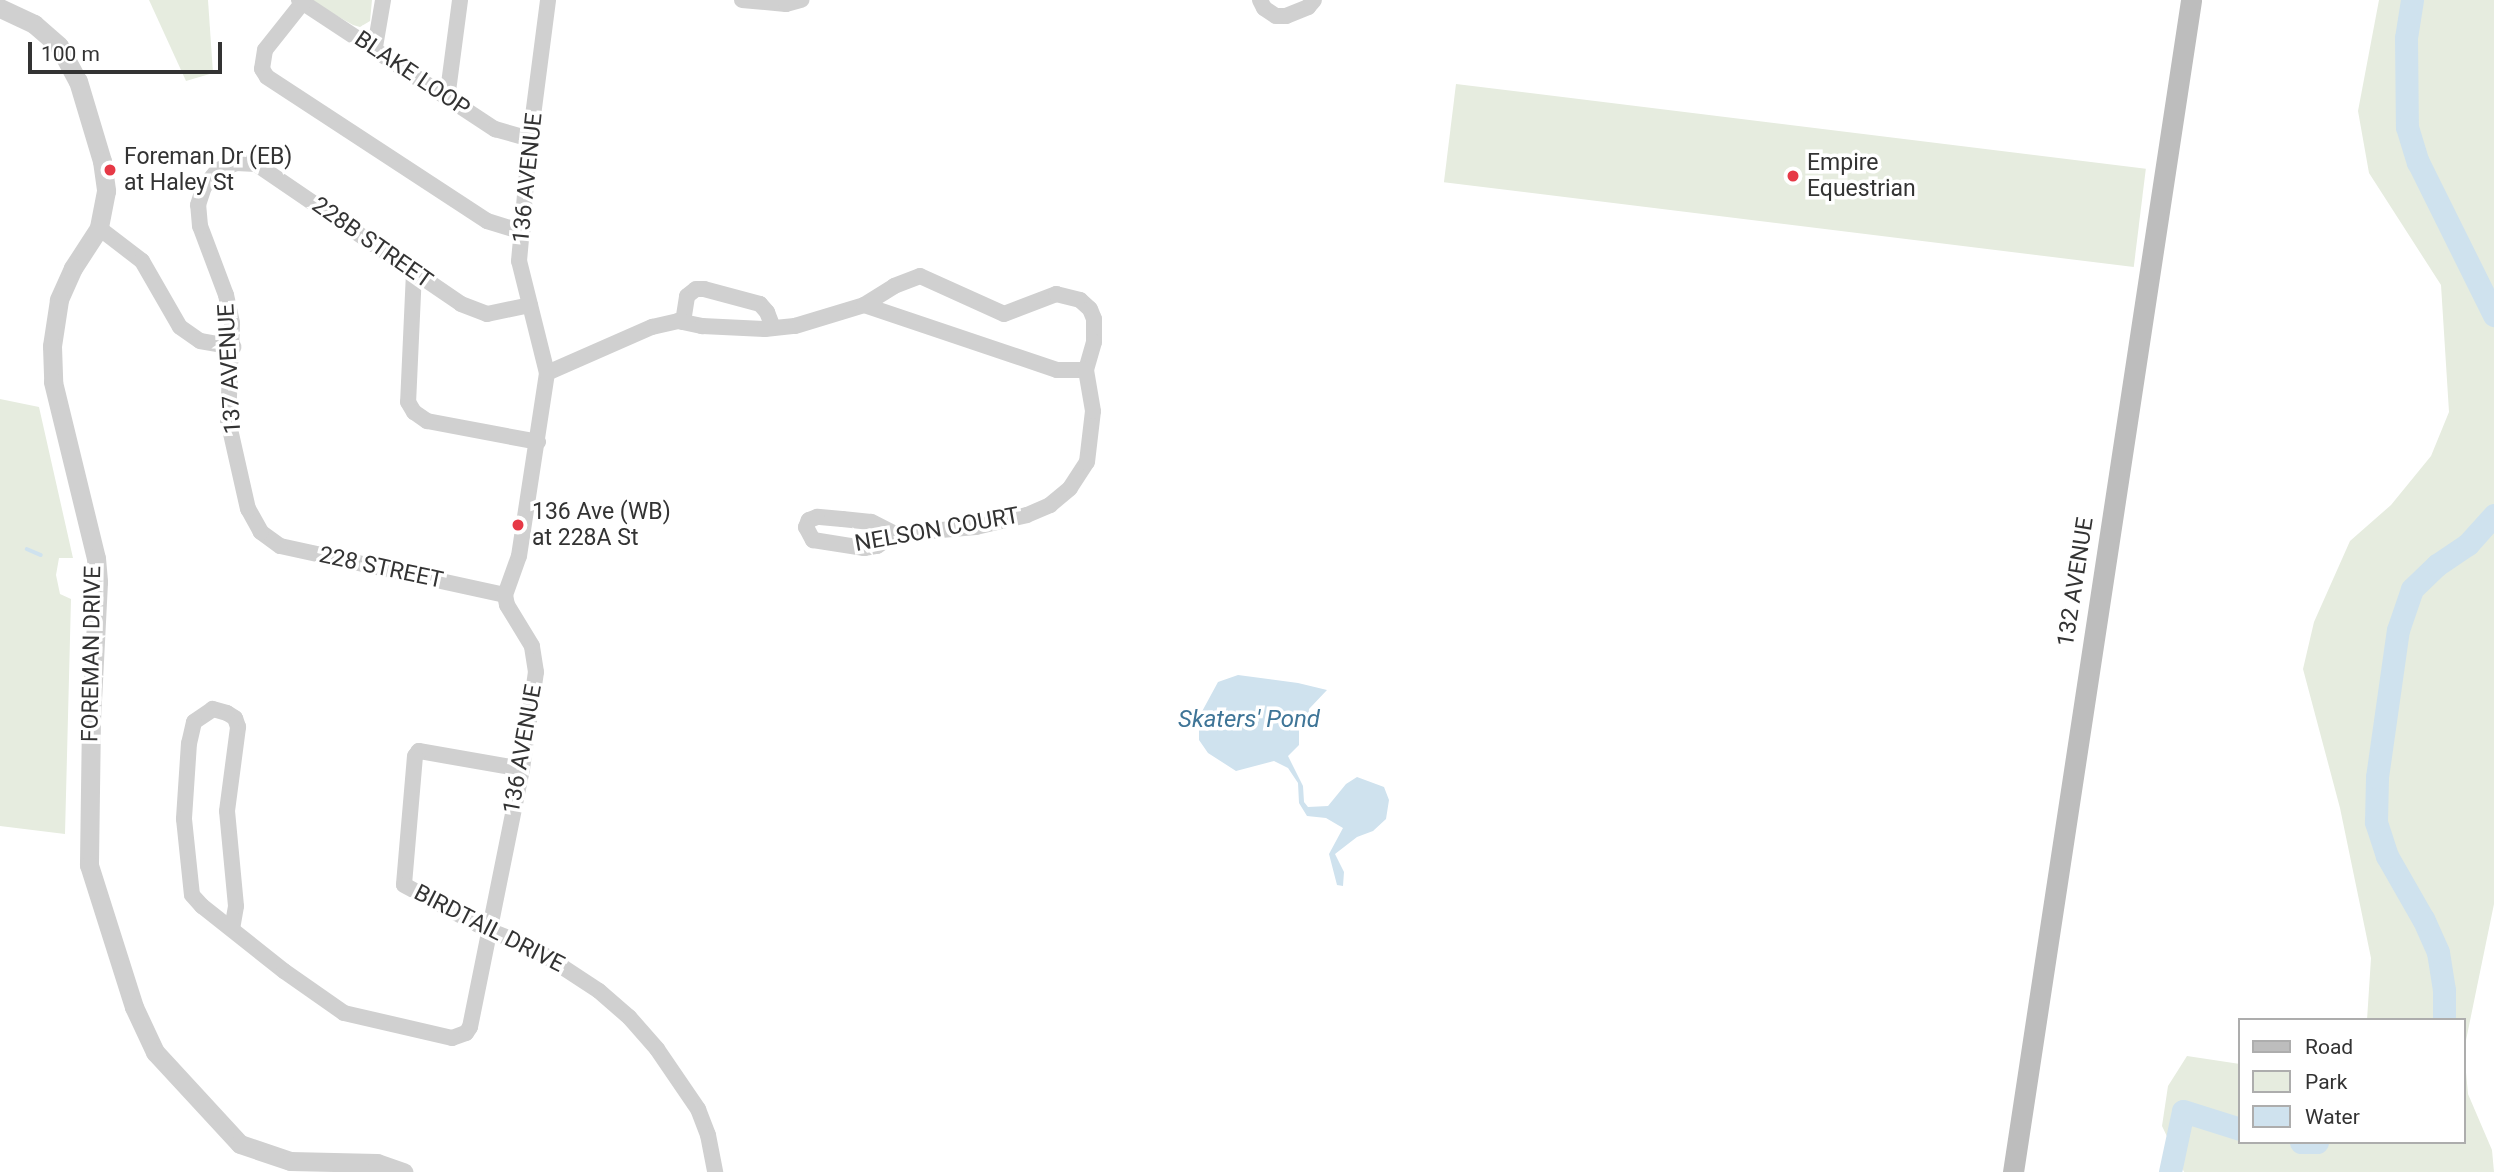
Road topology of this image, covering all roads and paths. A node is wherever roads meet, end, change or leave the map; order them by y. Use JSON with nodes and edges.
{"nodes":[{"id":1,"x":383,"y":0,"type":"edge"},
{"id":2,"x":460,"y":0,"type":"edge"},
{"id":3,"x":548,"y":0,"type":"edge"},
{"id":4,"x":742,"y":0,"type":"edge"},
{"id":5,"x":801,"y":0,"type":"edge"},
{"id":6,"x":1261,"y":0,"type":"edge"},
{"id":7,"x":1314,"y":0,"type":"edge"},
{"id":8,"x":2190,"y":0,"type":"edge"},
{"id":9,"x":301,"y":1,"type":"edge"},
{"id":10,"x":0,"y":8,"type":"edge"},
{"id":11,"x":375,"y":47,"type":"junction"},
{"id":12,"x":447,"y":99,"type":"junction"},
{"id":13,"x":530,"y":139,"type":"junction"},
{"id":14,"x":218,"y":170,"type":"joint"},
{"id":15,"x":99,"y":228,"type":"junction"},
{"id":16,"x":522,"y":232,"type":"junction"},
{"id":17,"x":414,"y":272,"type":"junction"},
{"id":18,"x":530,"y":305,"type":"junction"},
{"id":19,"x":864,"y":305,"type":"junction"},
{"id":20,"x":682,"y":322,"type":"junction"},
{"id":21,"x":773,"y":328,"type":"junction"},
{"id":22,"x":233,"y":347,"type":"junction"},
{"id":23,"x":1086,"y":370,"type":"junction"},
{"id":24,"x":547,"y":373,"type":"junction"},
{"id":25,"x":538,"y":442,"type":"junction"},
{"id":26,"x":261,"y":532,"type":"joint"},
{"id":27,"x":895,"y":534,"type":"junction"},
{"id":28,"x":505,"y":595,"type":"junction"},
{"id":29,"x":522,"y":769,"type":"junction"},
{"id":30,"x":232,"y":929,"type":"junction"},
{"id":31,"x":488,"y":930,"type":"junction"},
{"id":32,"x":403,"y":1172,"type":"edge"},
{"id":33,"x":715,"y":1172,"type":"edge"},
{"id":34,"x":2013,"y":1172,"type":"edge"}],
"edges":[{"from":1,"to":11,"type":"street"},
{"from":2,"to":12,"type":"street"},
{"from":3,"to":13,"type":"street","name":"136 AVENUE"},
{"from":4,"to":5,"type":"street"},
{"from":6,"to":7,"type":"street"},
{"from":8,"to":34,"type":"main road","name":"132 AVENUE"},
{"from":9,"to":11,"type":"street","name":"BLAKE LOOP"},
{"from":9,"to":16,"type":"street"},
{"from":10,"to":15,"type":"street","name":"FOREMAN DRIVE"},
{"from":11,"to":12,"type":"street","name":"BLAKE LOOP"},
{"from":12,"to":13,"type":"street","name":"BLAKE LOOP"},
{"from":13,"to":16,"type":"street","name":"136 AVENUE"},
{"from":14,"to":17,"type":"street","name":"228B STREET"},
{"from":14,"to":22,"type":"street","name":"137 AVENUE"},
{"from":15,"to":22,"type":"street"},
{"from":15,"to":32,"type":"street","name":"FOREMAN DRIVE"},
{"from":16,"to":18,"type":"street","name":"136 AVENUE"},
{"from":17,"to":18,"type":"street","name":"228B STREET"},
{"from":17,"to":25,"type":"street"},
{"from":18,"to":24,"type":"street","name":"136 AVENUE"},
{"from":19,"to":21,"type":"street"},
{"from":19,"to":23,"type":"street"},
{"from":19,"to":23,"type":"street"},
{"from":20,"to":21,"type":"street"},
{"from":20,"to":21,"type":"street"},
{"from":20,"to":24,"type":"street"},
{"from":22,"to":26,"type":"street","name":"137 AVENUE"},
{"from":23,"to":27,"type":"street","name":"NELSON COURT"},
{"from":24,"to":25,"type":"street","name":"136 AVENUE"},
{"from":25,"to":28,"type":"street","name":"136 AVENUE"},
{"from":26,"to":28,"type":"street","name":"228 STREET"},
{"from":27,"to":27,"type":"street","name":"NELSON COURT"},
{"from":28,"to":29,"type":"street","name":"136 AVENUE"},
{"from":29,"to":31,"type":"street","name":"136 AVENUE"},
{"from":29,"to":31,"type":"street","name":"BIRDTAIL DRIVE"},
{"from":30,"to":30,"type":"street"},
{"from":30,"to":31,"type":"street","name":"136 AVENUE"},
{"from":31,"to":33,"type":"street","name":"BIRDTAIL DRIVE"}]}
